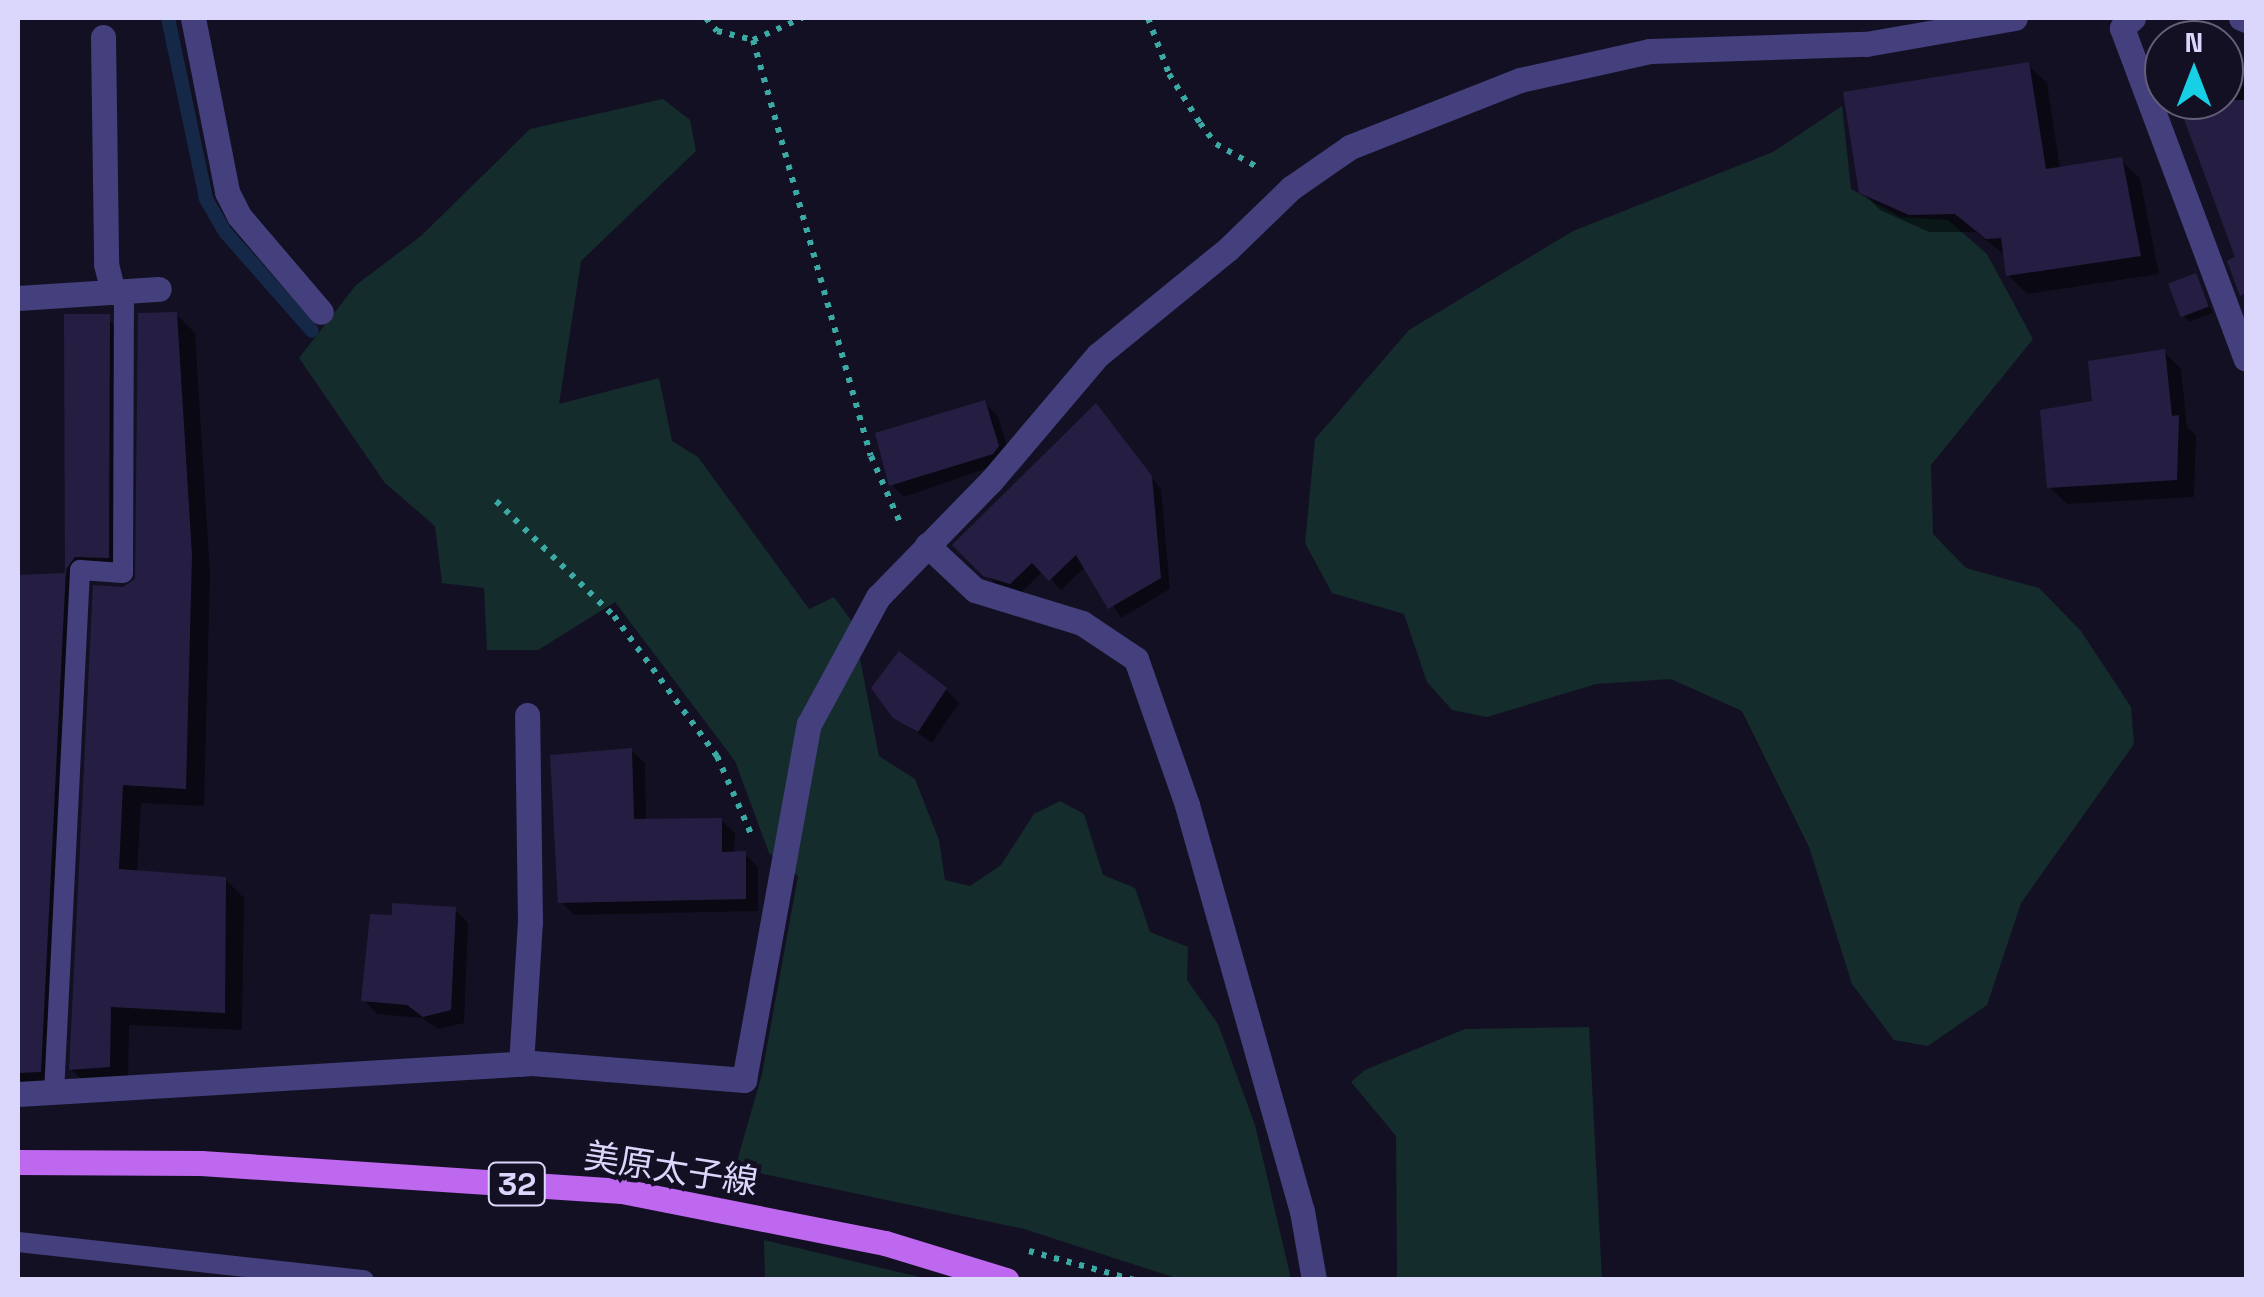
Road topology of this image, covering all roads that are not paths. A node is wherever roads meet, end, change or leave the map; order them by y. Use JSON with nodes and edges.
{"nodes":[{"id":1,"x":193,"y":18,"type":"edge"},
{"id":2,"x":2014,"y":18,"type":"edge"},
{"id":3,"x":2133,"y":18,"type":"edge"},
{"id":4,"x":103,"y":37,"type":"dead end"},
{"id":5,"x":159,"y":288,"type":"dead end"},
{"id":6,"x":119,"y":291,"type":"junction"},
{"id":7,"x":18,"y":298,"type":"edge"},
{"id":8,"x":321,"y":312,"type":"dead end"},
{"id":9,"x":2246,"y":359,"type":"edge"},
{"id":10,"x":927,"y":545,"type":"junction"},
{"id":11,"x":527,"y":715,"type":"dead end"},
{"id":12,"x":521,"y":1064,"type":"junction"},
{"id":13,"x":54,"y":1093,"type":"junction"},
{"id":14,"x":18,"y":1094,"type":"edge"},
{"id":15,"x":18,"y":1162,"type":"edge"},
{"id":16,"x":18,"y":1242,"type":"edge"},
{"id":17,"x":364,"y":1280,"type":"edge"},
{"id":18,"x":1006,"y":1280,"type":"edge"},
{"id":19,"x":1314,"y":1280,"type":"edge"}],
"edges":[{"from":1,"to":8,"type":"street"},
{"from":2,"to":10,"type":"street"},
{"from":3,"to":9,"type":"street"},
{"from":4,"to":6,"type":"street"},
{"from":5,"to":6,"type":"street"},
{"from":6,"to":7,"type":"street"},
{"from":6,"to":13,"type":"lane"},
{"from":10,"to":12,"type":"street"},
{"from":10,"to":19,"type":"street"},
{"from":11,"to":12,"type":"street"},
{"from":12,"to":13,"type":"street"},
{"from":13,"to":14,"type":"street"},
{"from":15,"to":18,"type":"main road","name":"美原太子線","number":"32"},
{"from":16,"to":17,"type":"lane"}]}
